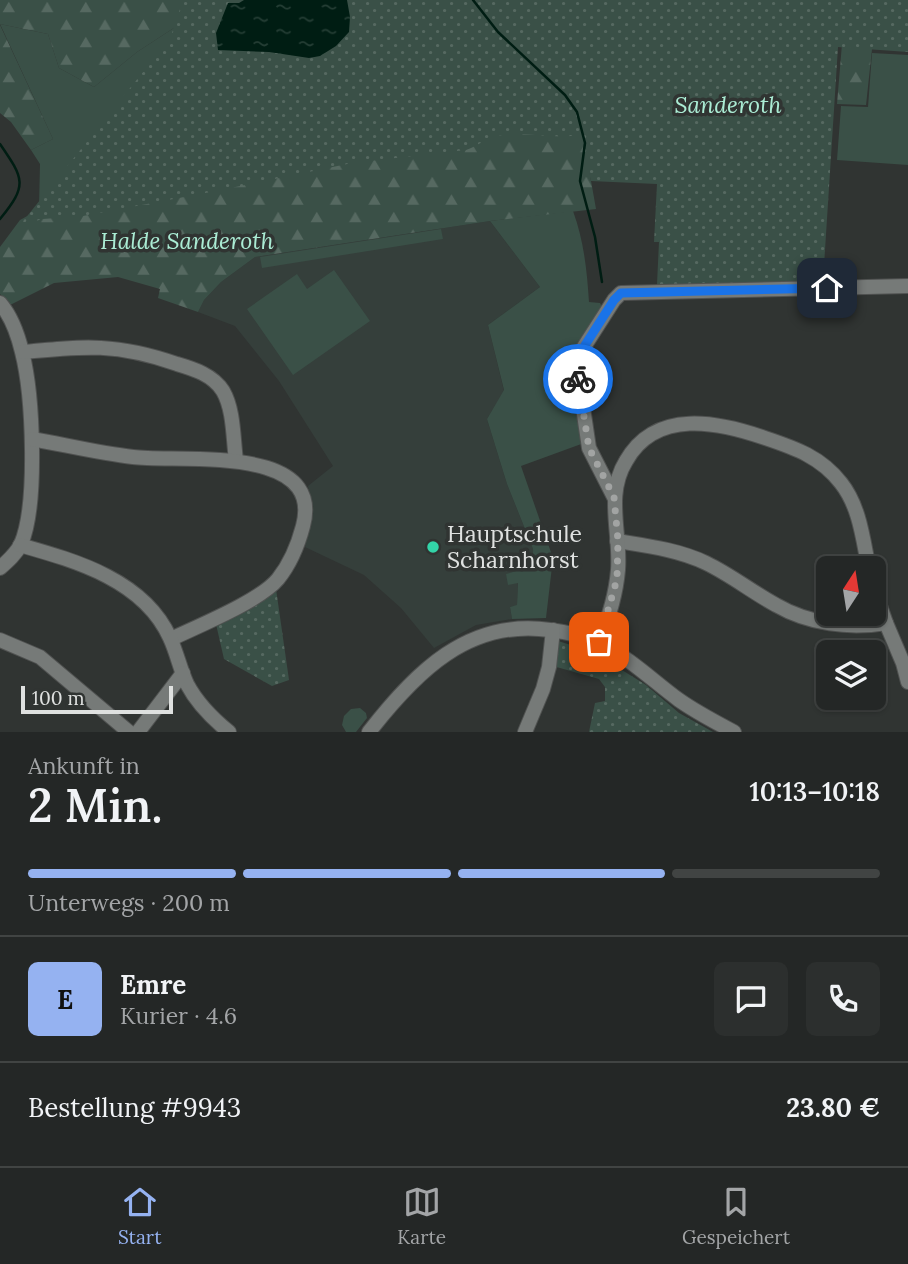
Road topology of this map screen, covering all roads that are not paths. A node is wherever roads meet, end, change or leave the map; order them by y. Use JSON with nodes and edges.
{"nodes":[{"id":1,"x":908,"y":286,"type":"edge"},
{"id":2,"x":0,"y":303,"type":"edge"},
{"id":3,"x":23,"y":352,"type":"junction"},
{"id":4,"x":32,"y":439,"type":"junction"},
{"id":5,"x":236,"y":460,"type":"junction"},
{"id":6,"x":614,"y":497,"type":"junction"},
{"id":7,"x":618,"y":541,"type":"junction"},
{"id":8,"x":20,"y":545,"type":"junction"},
{"id":9,"x":866,"y":556,"type":"edge"},
{"id":10,"x":0,"y":568,"type":"edge"},
{"id":11,"x":816,"y":620,"type":"edge"},
{"id":12,"x":886,"y":623,"type":"edge"},
{"id":13,"x":553,"y":630,"type":"junction"},
{"id":14,"x":171,"y":639,"type":"junction"},
{"id":15,"x":0,"y":640,"type":"edge"},
{"id":16,"x":599,"y":642,"type":"junction"},
{"id":17,"x":183,"y":673,"type":"junction"},
{"id":18,"x":908,"y":682,"type":"edge"},
{"id":19,"x":213,"y":727,"type":"edge"},
{"id":20,"x":129,"y":732,"type":"edge"},
{"id":21,"x":138,"y":732,"type":"edge"},
{"id":22,"x":229,"y":732,"type":"edge"},
{"id":23,"x":369,"y":732,"type":"edge"},
{"id":24,"x":525,"y":732,"type":"edge"},
{"id":25,"x":734,"y":732,"type":"edge"}],
"edges":[{"from":1,"to":6,"type":"street"},
{"from":2,"to":3,"type":"street"},
{"from":3,"to":4,"type":"street"},
{"from":3,"to":5,"type":"street"},
{"from":4,"to":5,"type":"street"},
{"from":4,"to":8,"type":"street"},
{"from":5,"to":14,"type":"street"},
{"from":6,"to":7,"type":"street"},
{"from":6,"to":9,"type":"street"},
{"from":7,"to":11,"type":"street"},
{"from":7,"to":16,"type":"street"},
{"from":8,"to":10,"type":"street"},
{"from":8,"to":14,"type":"street"},
{"from":12,"to":18,"type":"street"},
{"from":13,"to":16,"type":"street"},
{"from":13,"to":23,"type":"street"},
{"from":13,"to":24,"type":"street"},
{"from":14,"to":17,"type":"street"},
{"from":15,"to":20,"type":"street"},
{"from":16,"to":25,"type":"street"},
{"from":17,"to":19,"type":"street"},
{"from":17,"to":21,"type":"street"},
{"from":19,"to":22,"type":"street"}]}
